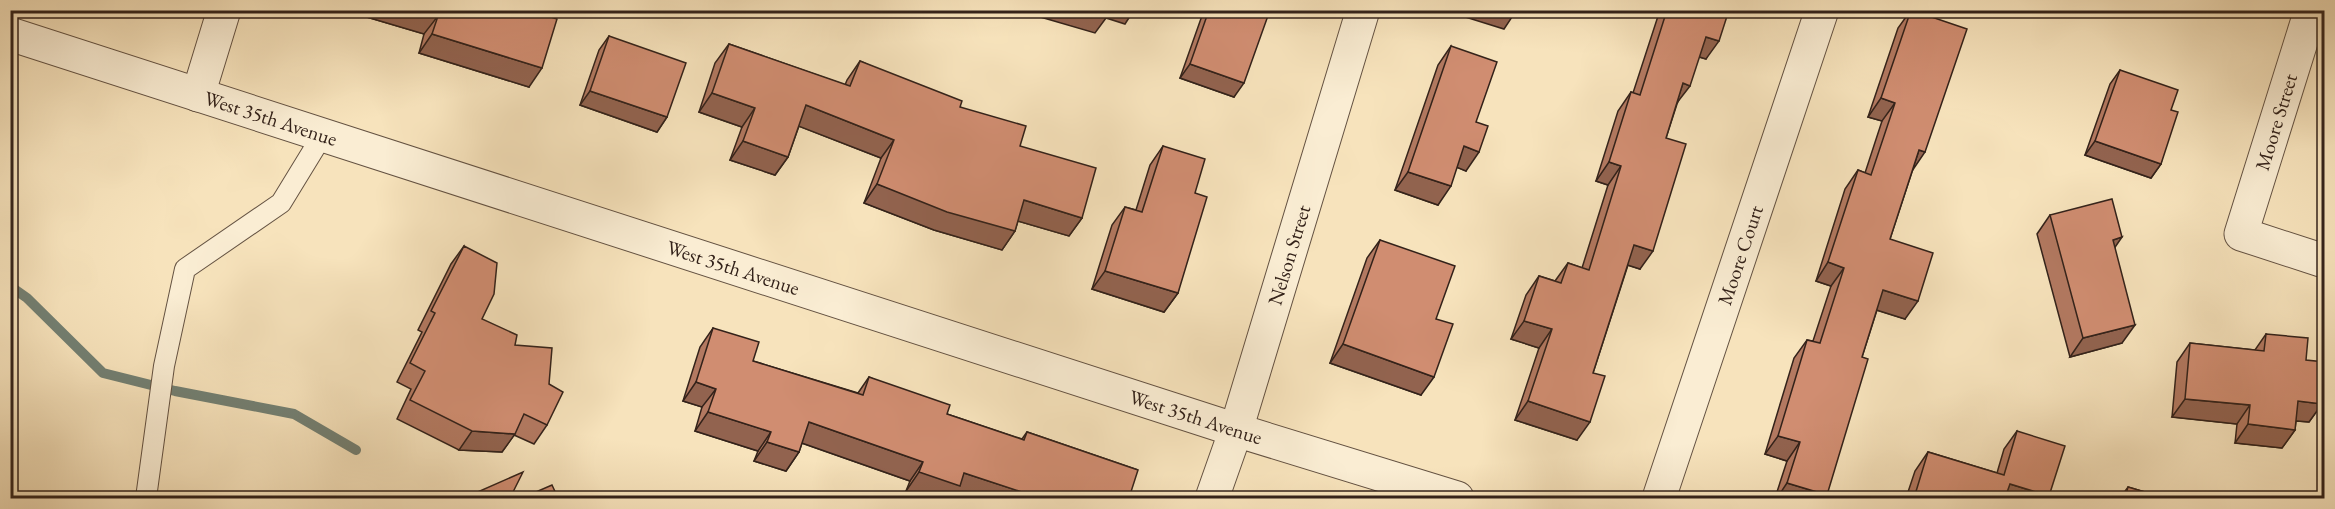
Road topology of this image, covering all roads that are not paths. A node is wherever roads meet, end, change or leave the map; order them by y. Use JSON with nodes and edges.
{"nodes":[{"id":1,"x":224,"y":10,"type":"edge"},
{"id":2,"x":1363,"y":10,"type":"edge"},
{"id":3,"x":1822,"y":10,"type":"edge"},
{"id":4,"x":2311,"y":10,"type":"edge"},
{"id":5,"x":10,"y":34,"type":"edge"},
{"id":6,"x":198,"y":95,"type":"junction"},
{"id":7,"x":322,"y":135,"type":"junction"},
{"id":8,"x":2325,"y":261,"type":"edge"},
{"id":9,"x":1236,"y":430,"type":"junction"},
{"id":10,"x":146,"y":498,"type":"edge"},
{"id":11,"x":1212,"y":498,"type":"edge"},
{"id":12,"x":1457,"y":498,"type":"edge"},
{"id":13,"x":1659,"y":498,"type":"edge"}],
"edges":[{"from":1,"to":6,"type":"street"},
{"from":2,"to":9,"type":"street","name":"Nelson Street"},
{"from":3,"to":13,"type":"street","name":"Moore Court"},
{"from":4,"to":8,"type":"street","name":"Moore Street"},
{"from":5,"to":6,"type":"street","name":"West 35th Avenue"},
{"from":6,"to":7,"type":"street","name":"West 35th Avenue"},
{"from":7,"to":9,"type":"street","name":"West 35th Avenue"},
{"from":7,"to":10,"type":"lane"},
{"from":9,"to":11,"type":"street","name":"Nelson Street"},
{"from":9,"to":12,"type":"street","name":"West 35th Avenue"}]}
